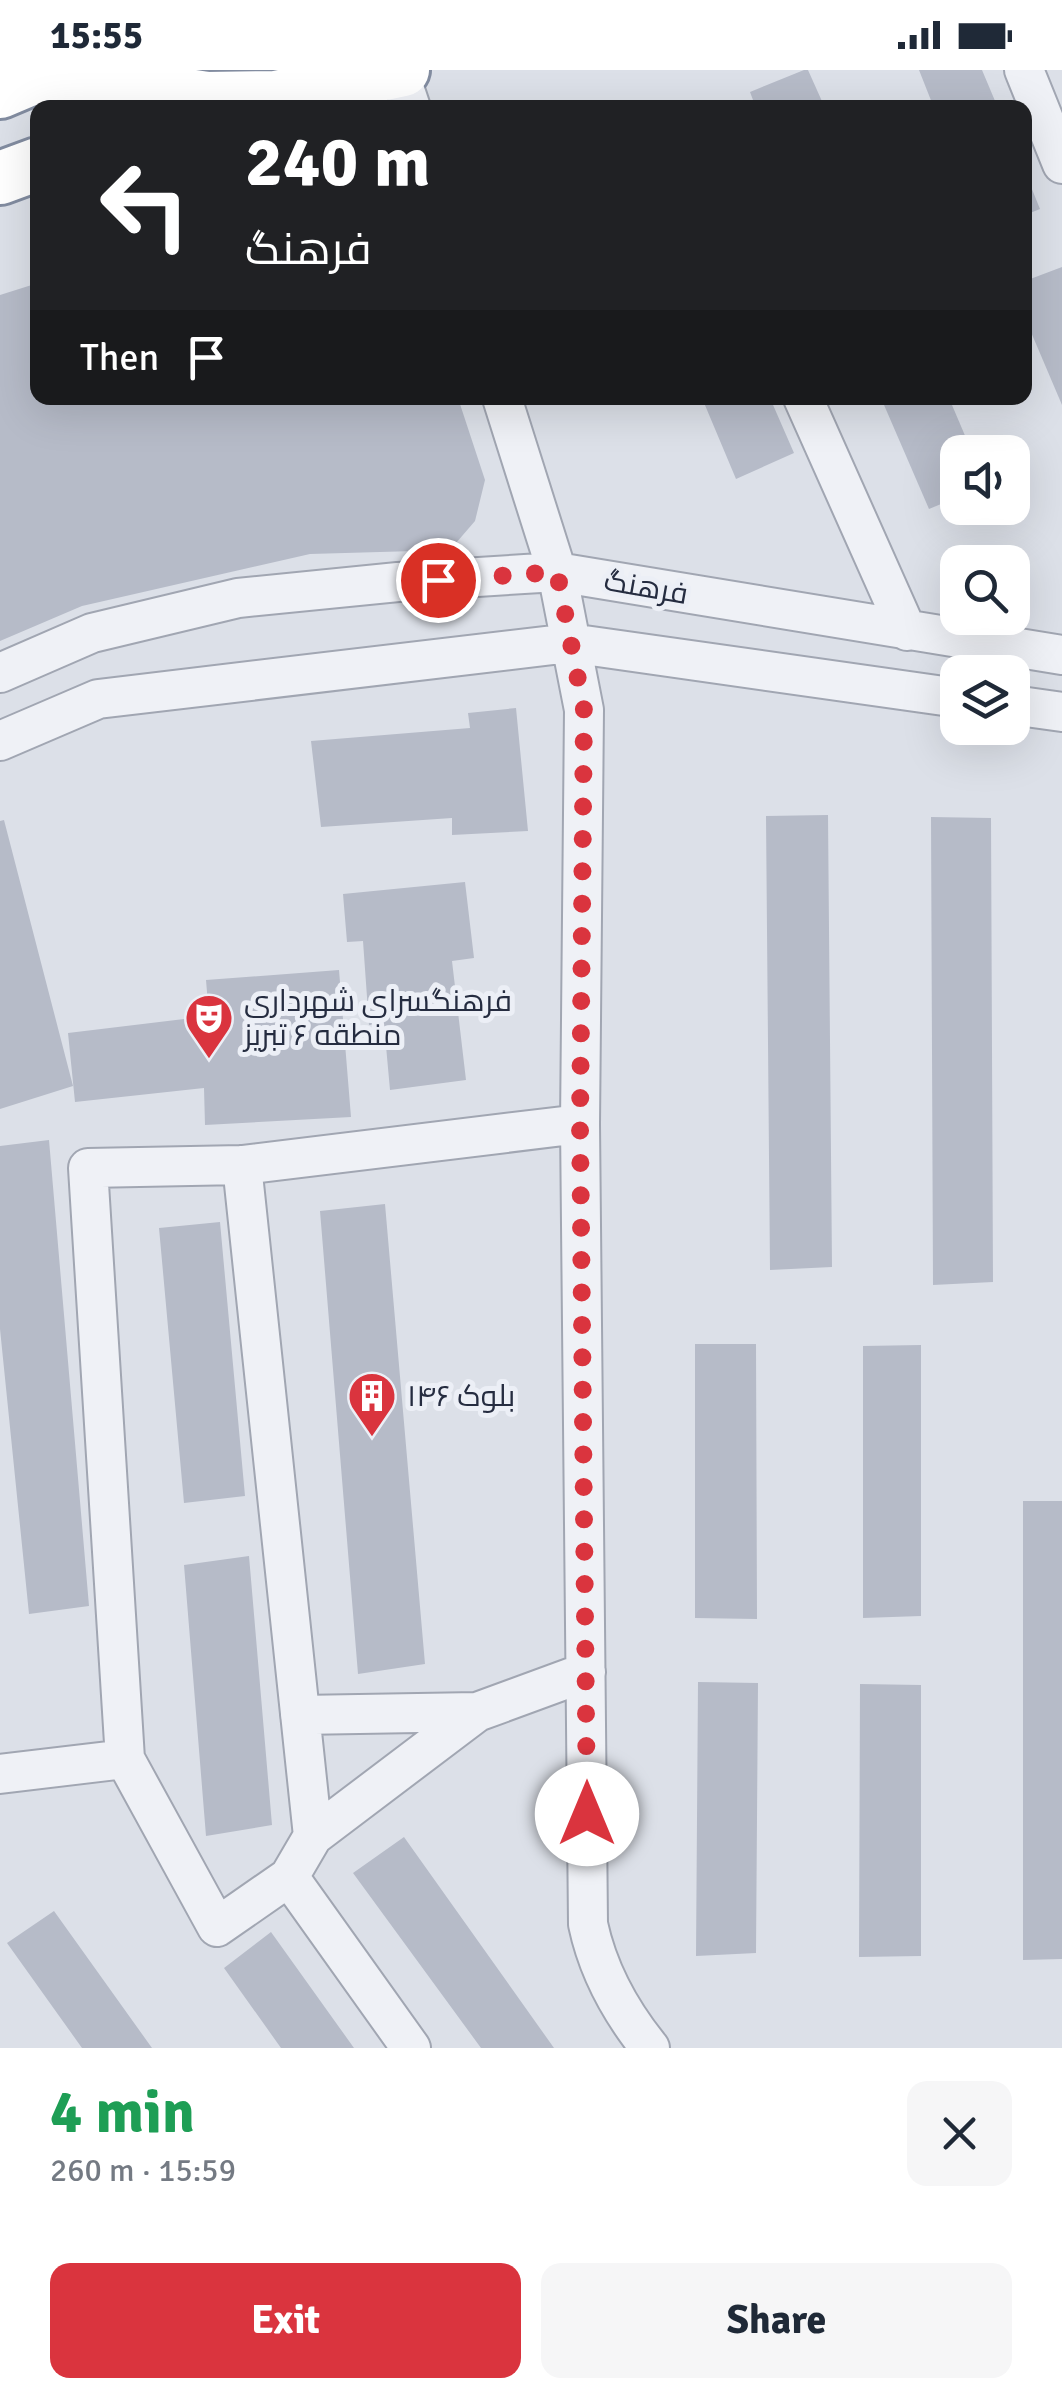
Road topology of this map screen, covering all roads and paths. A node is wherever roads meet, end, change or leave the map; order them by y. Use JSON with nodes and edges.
{"nodes":[{"id":1,"x":1024,"y":70,"type":"edge"},
{"id":2,"x":32,"y":78,"type":"edge"},
{"id":3,"x":404,"y":83,"type":"edge"},
{"id":4,"x":175,"y":100,"type":"edge"},
{"id":5,"x":236,"y":100,"type":"edge"},
{"id":6,"x":1062,"y":164,"type":"edge"},
{"id":7,"x":30,"y":167,"type":"edge"},
{"id":8,"x":0,"y":178,"type":"edge"},
{"id":9,"x":504,"y":405,"type":"edge"},
{"id":10,"x":806,"y":405,"type":"edge"},
{"id":11,"x":557,"y":572,"type":"junction"},
{"id":12,"x":907,"y":631,"type":"junction"},
{"id":13,"x":570,"y":643,"type":"junction"},
{"id":14,"x":1062,"y":655,"type":"edge"},
{"id":15,"x":0,"y":672,"type":"edge"},
{"id":16,"x":940,"y":695,"type":"edge"},
{"id":17,"x":1030,"y":708,"type":"edge"},
{"id":18,"x":1062,"y":712,"type":"edge"},
{"id":19,"x":0,"y":741,"type":"edge"},
{"id":20,"x":580,"y":1124,"type":"junction"},
{"id":21,"x":242,"y":1165,"type":"junction"},
{"id":22,"x":586,"y":1672,"type":"junction"},
{"id":23,"x":476,"y":1712,"type":"junction"},
{"id":24,"x":300,"y":1715,"type":"junction"},
{"id":25,"x":125,"y":1759,"type":"junction"},
{"id":26,"x":0,"y":1774,"type":"edge"},
{"id":27,"x":312,"y":1836,"type":"junction"},
{"id":28,"x":288,"y":1877,"type":"junction"},
{"id":29,"x":412,"y":2048,"type":"edge"},
{"id":30,"x":650,"y":2048,"type":"edge"}],
"edges":[{"from":1,"to":6,"type":"street"},
{"from":2,"to":4,"type":"highway"},
{"from":3,"to":5,"type":"highway"},
{"from":7,"to":8,"type":"highway"},
{"from":9,"to":11,"type":"street"},
{"from":10,"to":12,"type":"street"},
{"from":11,"to":12,"type":"street","name":"فرهنگ"},
{"from":11,"to":13,"type":"street"},
{"from":11,"to":15,"type":"street","name":"فرهنگ"},
{"from":12,"to":14,"type":"street","name":"فرهنگ"},
{"from":13,"to":16,"type":"street"},
{"from":13,"to":19,"type":"street"},
{"from":13,"to":20,"type":"street"},
{"from":17,"to":18,"type":"street"},
{"from":20,"to":21,"type":"street"},
{"from":20,"to":22,"type":"street"},
{"from":21,"to":24,"type":"street"},
{"from":21,"to":25,"type":"street"},
{"from":22,"to":23,"type":"street"},
{"from":22,"to":30,"type":"street"},
{"from":23,"to":24,"type":"street"},
{"from":23,"to":27,"type":"street"},
{"from":24,"to":27,"type":"street"},
{"from":25,"to":26,"type":"street"},
{"from":25,"to":28,"type":"street"},
{"from":27,"to":28,"type":"street"},
{"from":28,"to":29,"type":"street"}]}
